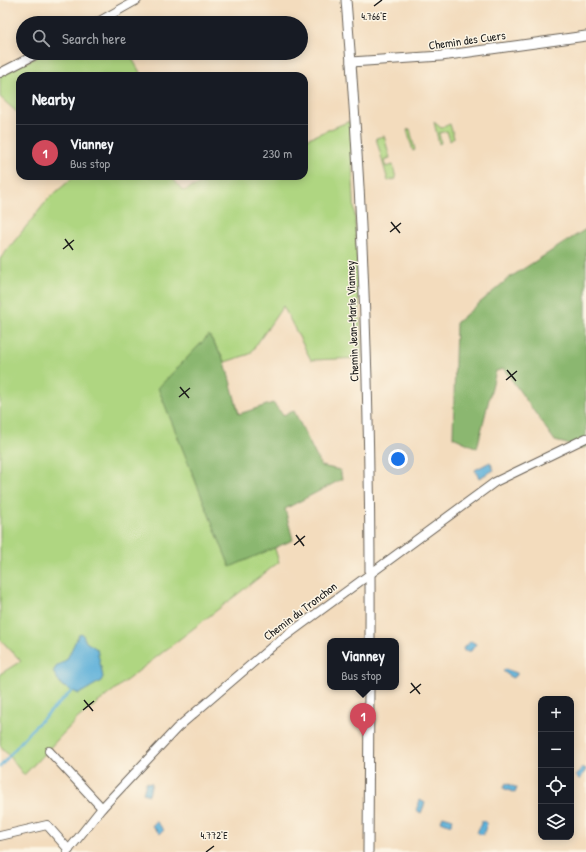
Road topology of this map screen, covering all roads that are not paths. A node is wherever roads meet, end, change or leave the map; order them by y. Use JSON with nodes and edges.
{"nodes":[{"id":1,"x":137,"y":0,"type":"edge"},
{"id":2,"x":346,"y":0,"type":"edge"},
{"id":3,"x":108,"y":16,"type":"edge"},
{"id":4,"x":586,"y":36,"type":"edge"},
{"id":5,"x":25,"y":60,"type":"edge"},
{"id":6,"x":351,"y":62,"type":"junction"},
{"id":7,"x":0,"y":72,"type":"edge"},
{"id":8,"x":586,"y":438,"type":"edge"},
{"id":9,"x":370,"y":572,"type":"junction"},
{"id":10,"x":370,"y":638,"type":"edge"},
{"id":11,"x":369,"y":690,"type":"edge"},
{"id":12,"x":49,"y":751,"type":"dead end"},
{"id":13,"x":102,"y":808,"type":"junction"},
{"id":14,"x":0,"y":836,"type":"edge"},
{"id":15,"x":68,"y":851,"type":"edge"},
{"id":16,"x":368,"y":852,"type":"edge"}],
"edges":[{"from":1,"to":3,"type":"street"},
{"from":2,"to":6,"type":"street","name":"Chemin Jean-Marie Vianney"},
{"from":4,"to":6,"type":"street","name":"Chemin des Cuers"},
{"from":5,"to":7,"type":"street"},
{"from":6,"to":9,"type":"street","name":"Chemin Jean-Marie Vianney"},
{"from":8,"to":9,"type":"street","name":"Chemin du Tronchon"},
{"from":9,"to":10,"type":"street","name":"Chemin Jean-Marie Vianney"},
{"from":9,"to":13,"type":"street","name":"Chemin du Tronchon"},
{"from":11,"to":16,"type":"street"},
{"from":12,"to":13,"type":"street"},
{"from":13,"to":15,"type":"street","name":"Chemin du Tronchon"},
{"from":14,"to":15,"type":"street"}]}
